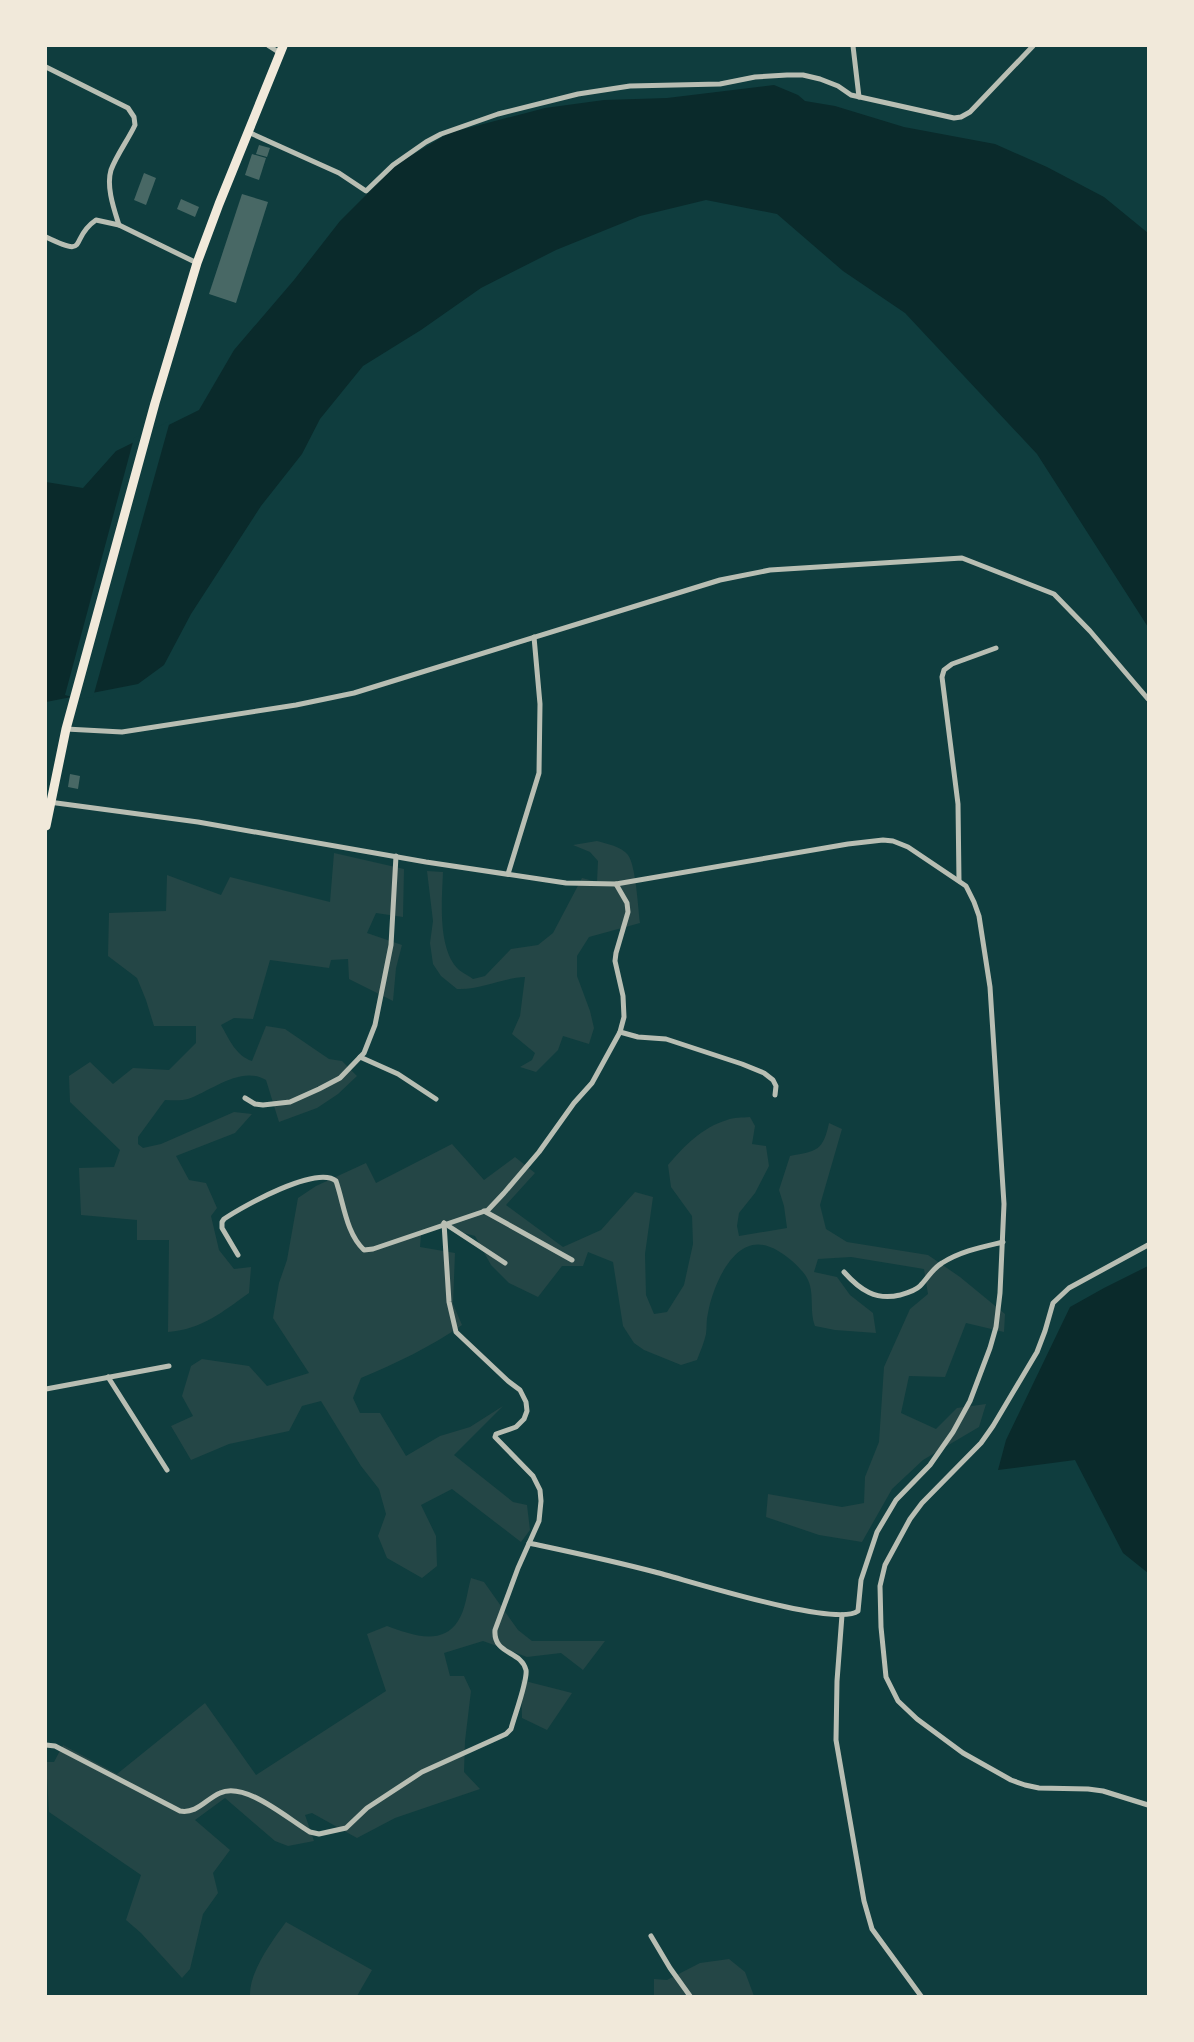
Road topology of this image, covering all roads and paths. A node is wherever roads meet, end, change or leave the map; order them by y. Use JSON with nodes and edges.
{"nodes":[{"id":1,"x":269,"y":46,"type":"edge"},
{"id":2,"x":853,"y":46,"type":"edge"},
{"id":3,"x":1033,"y":46,"type":"edge"},
{"id":4,"x":281,"y":49,"type":"edge"},
{"id":5,"x":46,"y":66,"type":"edge"},
{"id":6,"x":859,"y":97,"type":"junction"},
{"id":7,"x":248,"y":132,"type":"junction"},
{"id":8,"x":119,"y":225,"type":"junction"},
{"id":9,"x":46,"y":237,"type":"edge"},
{"id":10,"x":197,"y":263,"type":"junction"},
{"id":11,"x":534,"y":637,"type":"junction"},
{"id":12,"x":996,"y":648,"type":"dead end"},
{"id":13,"x":1149,"y":699,"type":"edge"},
{"id":14,"x":65,"y":729,"type":"junction"},
{"id":15,"x":49,"y":802,"type":"junction"},
{"id":16,"x":46,"y":826,"type":"edge"},
{"id":17,"x":396,"y":856,"type":"junction"},
{"id":18,"x":508,"y":874,"type":"junction"},
{"id":19,"x":960,"y":881,"type":"junction"},
{"id":20,"x":616,"y":884,"type":"junction"},
{"id":21,"x":620,"y":1032,"type":"junction"},
{"id":22,"x":360,"y":1057,"type":"junction"},
{"id":23,"x":775,"y":1095,"type":"dead end"},
{"id":24,"x":245,"y":1098,"type":"dead end"},
{"id":25,"x":436,"y":1099,"type":"dead end"},
{"id":26,"x":484,"y":1211,"type":"junction"},
{"id":27,"x":444,"y":1223,"type":"junction"},
{"id":28,"x":1003,"y":1242,"type":"junction"},
{"id":29,"x":1149,"y":1245,"type":"edge"},
{"id":30,"x":238,"y":1255,"type":"dead end"},
{"id":31,"x":572,"y":1260,"type":"dead end"},
{"id":32,"x":505,"y":1263,"type":"dead end"},
{"id":33,"x":844,"y":1272,"type":"dead end"},
{"id":34,"x":169,"y":1366,"type":"dead end"},
{"id":35,"x":108,"y":1377,"type":"junction"},
{"id":36,"x":46,"y":1389,"type":"edge"},
{"id":37,"x":167,"y":1470,"type":"dead end"},
{"id":38,"x":529,"y":1543,"type":"junction"},
{"id":39,"x":842,"y":1615,"type":"junction"},
{"id":40,"x":46,"y":1745,"type":"edge"},
{"id":41,"x":1149,"y":1805,"type":"edge"},
{"id":42,"x":651,"y":1936,"type":"dead end"},
{"id":43,"x":690,"y":1997,"type":"edge"},
{"id":44,"x":921,"y":1997,"type":"edge"}],
"edges":[{"from":1,"to":4,"type":"street"},
{"from":2,"to":6,"type":"street"},
{"from":3,"to":6,"type":"street"},
{"from":4,"to":7,"type":"highway"},
{"from":5,"to":8,"type":"street"},
{"from":6,"to":7,"type":"street"},
{"from":7,"to":10,"type":"highway"},
{"from":8,"to":9,"type":"street"},
{"from":8,"to":10,"type":"street"},
{"from":10,"to":14,"type":"highway"},
{"from":11,"to":13,"type":"street"},
{"from":11,"to":14,"type":"street"},
{"from":11,"to":18,"type":"street"},
{"from":12,"to":19,"type":"street"},
{"from":14,"to":15,"type":"highway"},
{"from":15,"to":16,"type":"highway"},
{"from":15,"to":17,"type":"street"},
{"from":17,"to":18,"type":"street"},
{"from":17,"to":22,"type":"street"},
{"from":18,"to":20,"type":"street"},
{"from":19,"to":20,"type":"street"},
{"from":19,"to":28,"type":"street"},
{"from":20,"to":21,"type":"street"},
{"from":21,"to":23,"type":"street"},
{"from":21,"to":26,"type":"street"},
{"from":22,"to":24,"type":"street"},
{"from":22,"to":25,"type":"street"},
{"from":26,"to":27,"type":"street"},
{"from":26,"to":31,"type":"street"},
{"from":27,"to":30,"type":"street"},
{"from":27,"to":32,"type":"street"},
{"from":27,"to":38,"type":"street"},
{"from":28,"to":33,"type":"street"},
{"from":28,"to":39,"type":"street"},
{"from":29,"to":41,"type":"street"},
{"from":34,"to":35,"type":"street"},
{"from":35,"to":36,"type":"street"},
{"from":35,"to":37,"type":"street"},
{"from":38,"to":39,"type":"street"},
{"from":38,"to":40,"type":"street"},
{"from":39,"to":44,"type":"street"},
{"from":42,"to":43,"type":"street"}]}
